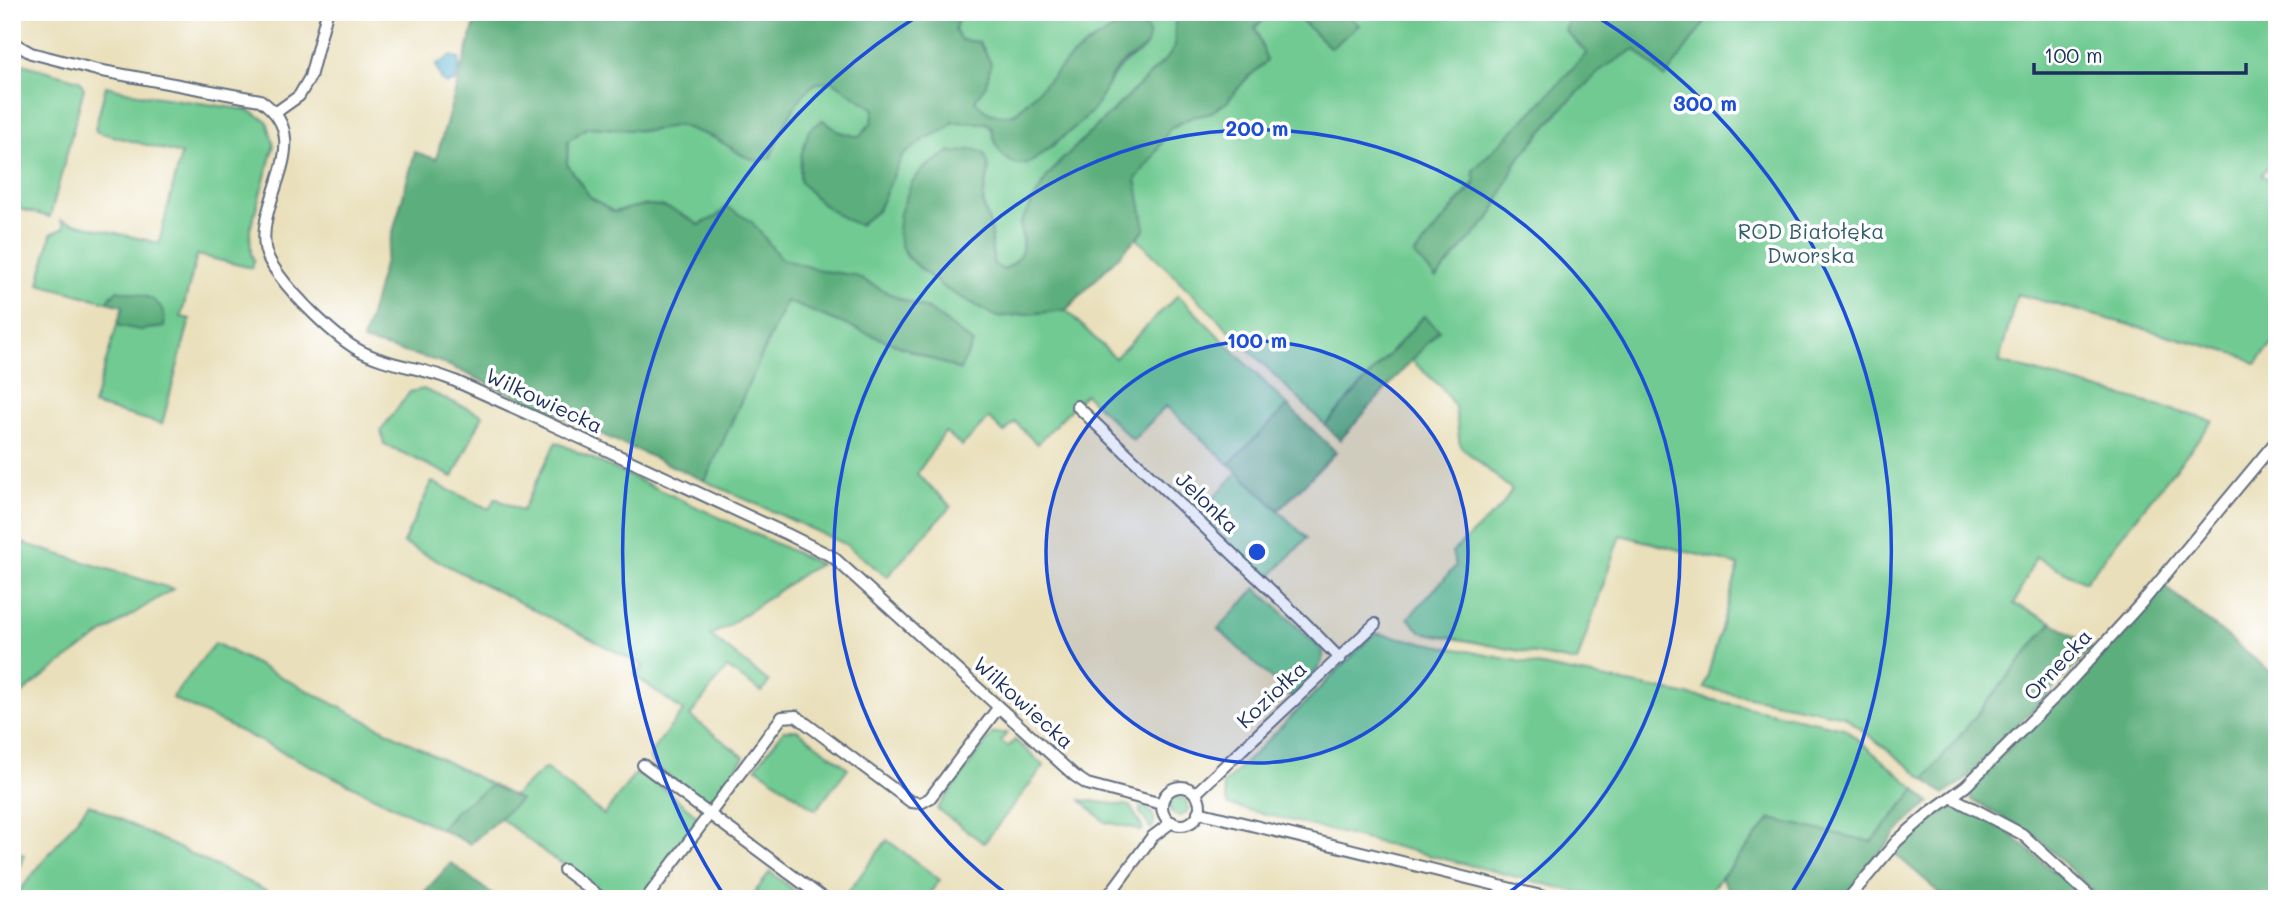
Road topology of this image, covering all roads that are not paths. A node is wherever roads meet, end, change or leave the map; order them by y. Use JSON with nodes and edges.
{"nodes":[{"id":1,"x":327,"y":12,"type":"edge"},
{"id":2,"x":12,"y":43,"type":"edge"},
{"id":3,"x":275,"y":113,"type":"junction"},
{"id":4,"x":1077,"y":406,"type":"dead end"},
{"id":5,"x":2277,"y":440,"type":"edge"},
{"id":6,"x":1375,"y":624,"type":"dead end"},
{"id":7,"x":1340,"y":659,"type":"junction"},
{"id":8,"x":998,"y":708,"type":"junction"},
{"id":9,"x":643,"y":765,"type":"dead end"},
{"id":10,"x":1195,"y":794,"type":"junction"},
{"id":11,"x":1953,"y":797,"type":"junction"},
{"id":12,"x":1162,"y":804,"type":"junction"},
{"id":13,"x":1198,"y":812,"type":"junction"},
{"id":14,"x":709,"y":815,"type":"junction"},
{"id":15,"x":1172,"y":822,"type":"junction"},
{"id":16,"x":564,"y":870,"type":"dead end"},
{"id":17,"x":603,"y":899,"type":"edge"},
{"id":18,"x":646,"y":899,"type":"edge"},
{"id":19,"x":824,"y":899,"type":"edge"},
{"id":20,"x":1106,"y":899,"type":"edge"},
{"id":21,"x":1553,"y":899,"type":"edge"},
{"id":22,"x":1848,"y":899,"type":"edge"},
{"id":23,"x":2093,"y":899,"type":"edge"}],
"edges":[{"from":1,"to":3,"type":"street"},
{"from":2,"to":3,"type":"street"},
{"from":3,"to":8,"type":"street","name":"Wilkowiecka"},
{"from":4,"to":7,"type":"street","name":"Jelonka"},
{"from":5,"to":11,"type":"street","name":"Ornecka"},
{"from":6,"to":7,"type":"street","name":"Koziołka"},
{"from":7,"to":10,"type":"street","name":"Koziołka"},
{"from":8,"to":12,"type":"street","name":"Wilkowiecka"},
{"from":8,"to":14,"type":"street"},
{"from":9,"to":14,"type":"street"},
{"from":10,"to":12,"type":"street"},
{"from":10,"to":13,"type":"street"},
{"from":11,"to":22,"type":"street","name":"Ornecka"},
{"from":11,"to":23,"type":"street"},
{"from":12,"to":15,"type":"street"},
{"from":13,"to":15,"type":"street"},
{"from":13,"to":21,"type":"street"},
{"from":14,"to":18,"type":"street"},
{"from":14,"to":19,"type":"street"},
{"from":15,"to":20,"type":"street"},
{"from":16,"to":17,"type":"street"}]}
